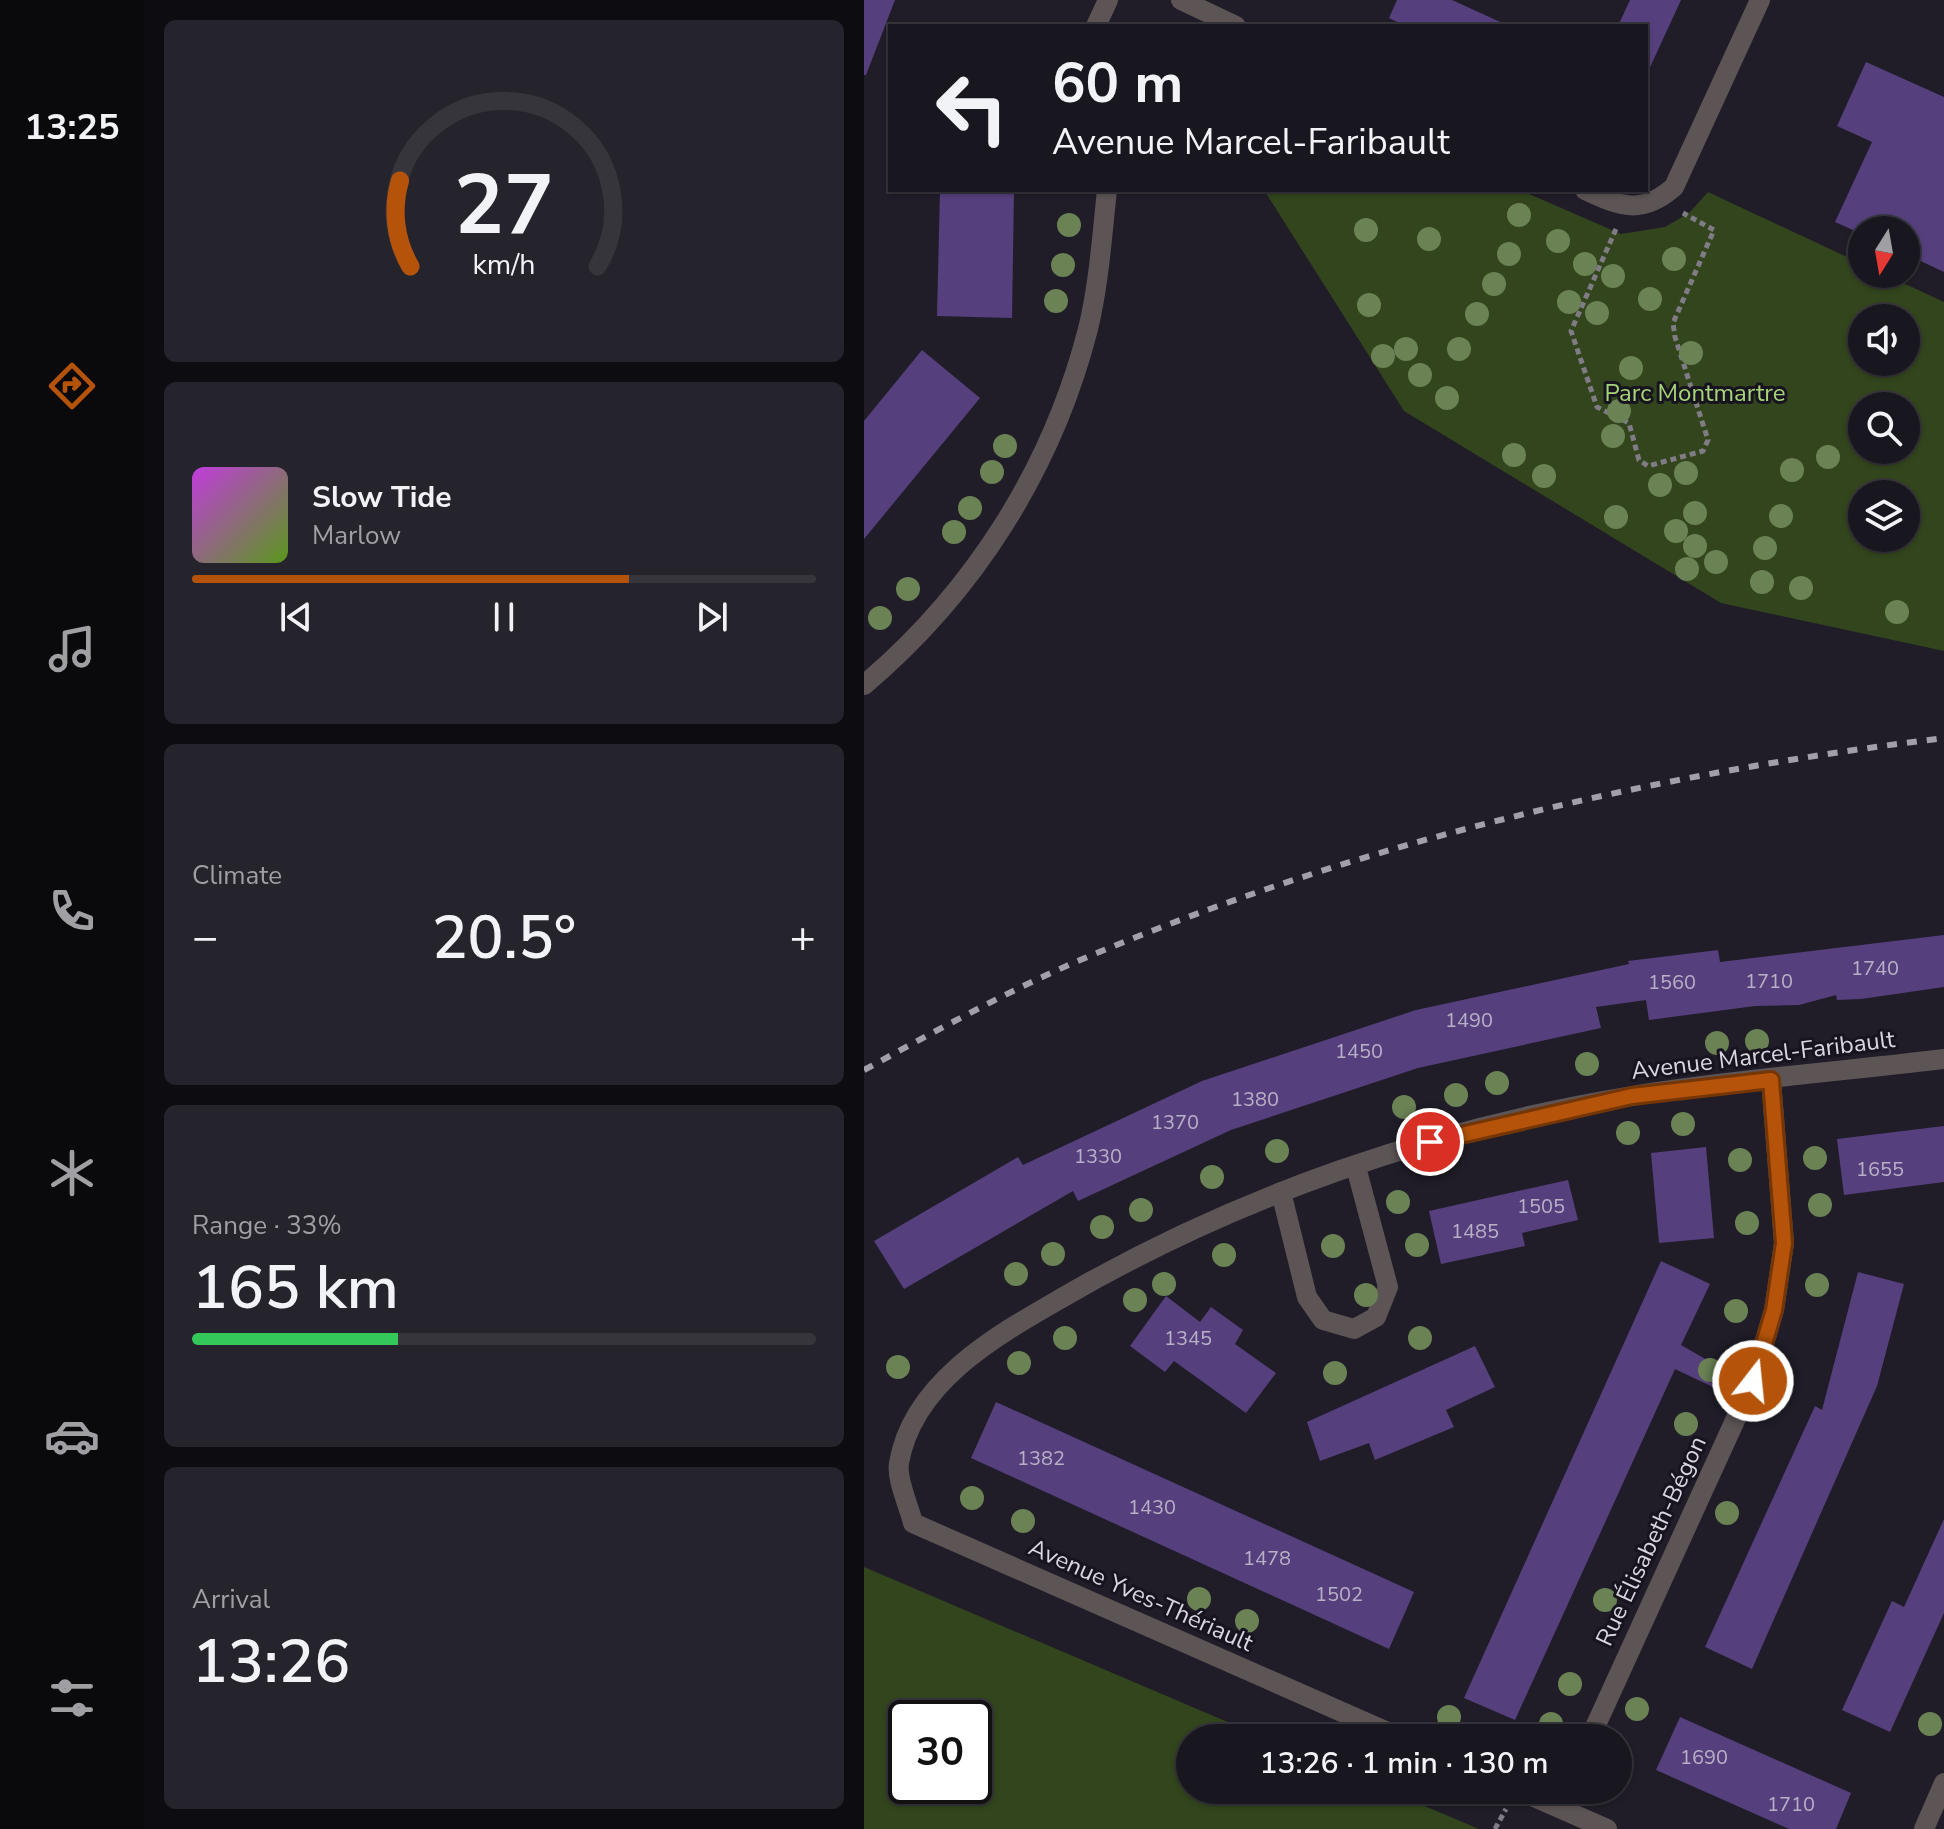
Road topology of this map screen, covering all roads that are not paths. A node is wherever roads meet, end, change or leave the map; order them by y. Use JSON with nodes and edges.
{"nodes":[{"id":1,"x":1108,"y":0,"type":"edge"},
{"id":2,"x":1181,"y":0,"type":"edge"},
{"id":3,"x":1760,"y":0,"type":"edge"},
{"id":4,"x":1097,"y":24,"type":"edge"},
{"id":5,"x":1232,"y":24,"type":"edge"},
{"id":6,"x":1107,"y":192,"type":"edge"},
{"id":7,"x":1589,"y":192,"type":"edge"},
{"id":8,"x":864,"y":685,"type":"edge"},
{"id":9,"x":1944,"y":1059,"type":"edge"},
{"id":10,"x":1771,"y":1080,"type":"junction"},
{"id":11,"x":1356,"y":1167,"type":"junction"},
{"id":12,"x":1281,"y":1192,"type":"junction"},
{"id":13,"x":898,"y":1466,"type":"joint"},
{"id":14,"x":1369,"y":1724,"type":"edge"},
{"id":15,"x":1596,"y":1724,"type":"edge"},
{"id":16,"x":1944,"y":1783,"type":"edge"},
{"id":17,"x":1570,"y":1804,"type":"edge"},
{"id":18,"x":1607,"y":1829,"type":"edge"},
{"id":19,"x":1924,"y":1829,"type":"edge"}],
"edges":[{"from":1,"to":4,"type":"street"},
{"from":2,"to":5,"type":"street"},
{"from":3,"to":7,"type":"street"},
{"from":6,"to":8,"type":"street"},
{"from":9,"to":10,"type":"street","name":"Avenue Marcel-Faribault"},
{"from":10,"to":11,"type":"street","name":"Avenue Marcel-Faribault"},
{"from":10,"to":15,"type":"street","name":"Rue Élisabeth-Bégon"},
{"from":11,"to":12,"type":"street","name":"Avenue Marcel-Faribault"},
{"from":11,"to":12,"type":"street"},
{"from":12,"to":13,"type":"street","name":"Avenue Marcel-Faribault"},
{"from":13,"to":14,"type":"street","name":"Avenue Yves-Thériault"},
{"from":16,"to":19,"type":"street"},
{"from":17,"to":18,"type":"street"}]}
